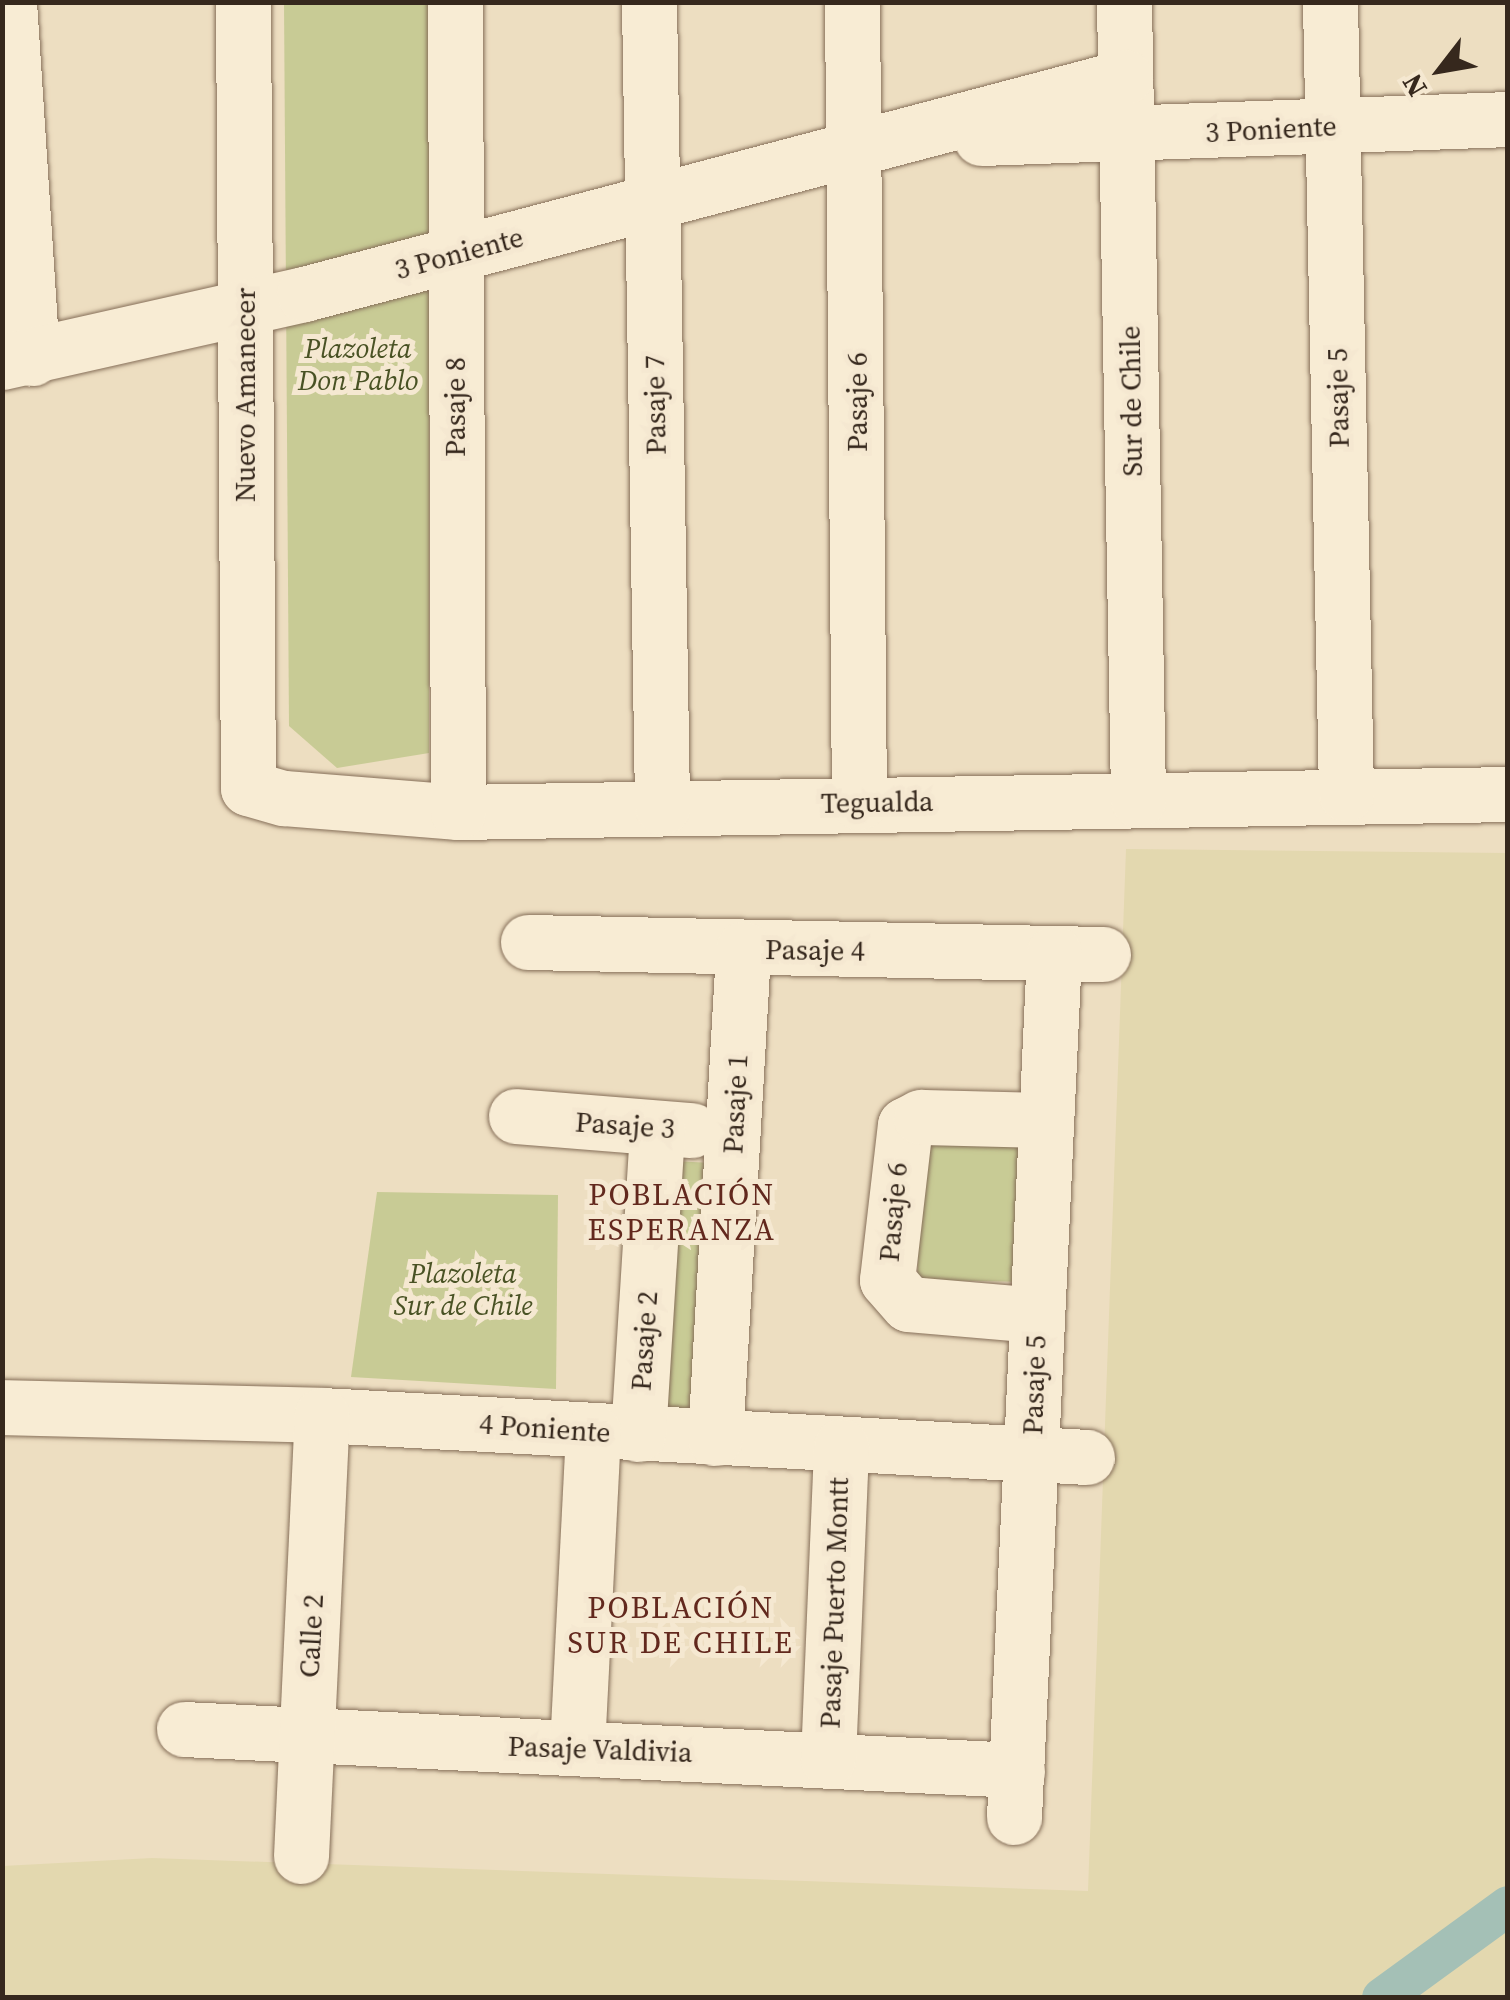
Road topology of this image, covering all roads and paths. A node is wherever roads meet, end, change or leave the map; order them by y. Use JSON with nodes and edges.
{"nodes":[{"id":1,"x":9,"y":2,"type":"edge"},
{"id":2,"x":243,"y":2,"type":"edge"},
{"id":3,"x":455,"y":2,"type":"edge"},
{"id":4,"x":649,"y":2,"type":"edge"},
{"id":5,"x":852,"y":2,"type":"edge"},
{"id":6,"x":1124,"y":2,"type":"edge"},
{"id":7,"x":1330,"y":2,"type":"edge"},
{"id":8,"x":1125,"y":77,"type":"junction"},
{"id":9,"x":1508,"y":118,"type":"edge"},
{"id":10,"x":1332,"y":126,"type":"junction"},
{"id":11,"x":1126,"y":137,"type":"junction"},
{"id":12,"x":914,"y":138,"type":"junction"},
{"id":13,"x":855,"y":148,"type":"junction"},
{"id":14,"x":652,"y":200,"type":"junction"},
{"id":15,"x":454,"y":256,"type":"junction"},
{"id":16,"x":245,"y":308,"type":"junction"},
{"id":17,"x":17,"y":360,"type":"edge"},
{"id":18,"x":248,"y":788,"type":"joint"},
{"id":19,"x":1346,"y":794,"type":"junction"},
{"id":20,"x":1508,"y":794,"type":"edge"},
{"id":21,"x":1138,"y":800,"type":"junction"},
{"id":22,"x":859,"y":802,"type":"junction"},
{"id":23,"x":662,"y":806,"type":"junction"},
{"id":24,"x":458,"y":812,"type":"junction"},
{"id":25,"x":528,"y":942,"type":"dead end"},
{"id":26,"x":743,"y":949,"type":"junction"},
{"id":27,"x":1078,"y":954,"type":"joint"},
{"id":28,"x":516,"y":1116,"type":"dead end"},
{"id":29,"x":1046,"y":1120,"type":"junction"},
{"id":30,"x":657,"y":1129,"type":"junction"},
{"id":31,"x":734,"y":1132,"type":"junction"},
{"id":32,"x":1037,"y":1315,"type":"junction"},
{"id":33,"x":2,"y":1406,"type":"edge"},
{"id":34,"x":322,"y":1415,"type":"junction"},
{"id":35,"x":615,"y":1432,"type":"junction"},
{"id":36,"x":715,"y":1438,"type":"junction"},
{"id":37,"x":841,"y":1446,"type":"junction"},
{"id":38,"x":1087,"y":1457,"type":"dead end"},
{"id":39,"x":1031,"y":1458,"type":"junction"},
{"id":40,"x":184,"y":1729,"type":"dead end"},
{"id":41,"x":307,"y":1736,"type":"junction"},
{"id":42,"x":577,"y":1748,"type":"junction"},
{"id":43,"x":828,"y":1759,"type":"junction"},
{"id":44,"x":1016,"y":1794,"type":"joint"},
{"id":45,"x":300,"y":1856,"type":"dead end"}],
"edges":[{"from":1,"to":17,"type":"street"},
{"from":2,"to":16,"type":"street","name":"Nuevo Amanecer"},
{"from":3,"to":15,"type":"street","name":"Pasaje 8"},
{"from":4,"to":14,"type":"street","name":"Pasaje 7"},
{"from":5,"to":13,"type":"street","name":"Pasaje 6"},
{"from":6,"to":8,"type":"street","name":"Sur de Chile"},
{"from":7,"to":10,"type":"street","name":"Pasaje 5"},
{"from":8,"to":11,"type":"street","name":"Sur de Chile"},
{"from":8,"to":12,"type":"street","name":"3 Poniente"},
{"from":9,"to":10,"type":"street","name":"3 Poniente"},
{"from":10,"to":11,"type":"street","name":"3 Poniente"},
{"from":10,"to":19,"type":"street","name":"Pasaje 5"},
{"from":11,"to":12,"type":"street","name":"3 Poniente"},
{"from":11,"to":21,"type":"street","name":"Sur de Chile"},
{"from":12,"to":13,"type":"street","name":"3 Poniente"},
{"from":13,"to":14,"type":"street","name":"3 Poniente"},
{"from":13,"to":22,"type":"street","name":"Pasaje 6"},
{"from":14,"to":15,"type":"street","name":"3 Poniente"},
{"from":14,"to":23,"type":"street","name":"Pasaje 7"},
{"from":15,"to":16,"type":"street","name":"3 Poniente"},
{"from":15,"to":24,"type":"street","name":"Pasaje 8"},
{"from":16,"to":17,"type":"street","name":"3 Poniente"},
{"from":16,"to":18,"type":"street","name":"Nuevo Amanecer"},
{"from":18,"to":24,"type":"street","name":"Tegualda"},
{"from":19,"to":20,"type":"street","name":"Tegualda"},
{"from":19,"to":21,"type":"street","name":"Tegualda"},
{"from":21,"to":22,"type":"street","name":"Tegualda"},
{"from":22,"to":23,"type":"street","name":"Tegualda"},
{"from":23,"to":24,"type":"street","name":"Tegualda"},
{"from":25,"to":26,"type":"street","name":"Pasaje 4"},
{"from":26,"to":27,"type":"street","name":"Pasaje 4"},
{"from":26,"to":31,"type":"street","name":"Pasaje 1"},
{"from":27,"to":29,"type":"street","name":"Pasaje 5"},
{"from":28,"to":30,"type":"street","name":"Pasaje 3"},
{"from":29,"to":32,"type":"street","name":"Pasaje 5"},
{"from":29,"to":32,"type":"street","name":"Pasaje 6"},
{"from":30,"to":31,"type":"street","name":"Pasaje 3"},
{"from":30,"to":35,"type":"street","name":"Pasaje 2"},
{"from":31,"to":36,"type":"street","name":"Pasaje 1"},
{"from":32,"to":39,"type":"street","name":"Pasaje 5"},
{"from":33,"to":34,"type":"street","name":"4 Poniente"},
{"from":34,"to":35,"type":"street","name":"4 Poniente"},
{"from":34,"to":41,"type":"street","name":"Calle 2"},
{"from":35,"to":36,"type":"street","name":"4 Poniente"},
{"from":35,"to":42,"type":"street","name":"Pasaje 2"},
{"from":36,"to":37,"type":"street","name":"4 Poniente"},
{"from":37,"to":39,"type":"street","name":"4 Poniente"},
{"from":37,"to":43,"type":"street","name":"Pasaje Puerto Montt"},
{"from":38,"to":39,"type":"street","name":"4 Poniente"},
{"from":39,"to":44,"type":"street","name":"Pasaje 5"},
{"from":40,"to":41,"type":"street","name":"Pasaje Valdivia"},
{"from":41,"to":42,"type":"street","name":"Pasaje Valdivia"},
{"from":41,"to":45,"type":"street","name":"Calle 2"},
{"from":42,"to":43,"type":"street","name":"Pasaje Valdivia"},
{"from":43,"to":44,"type":"street","name":"Pasaje Valdivia"}]}
